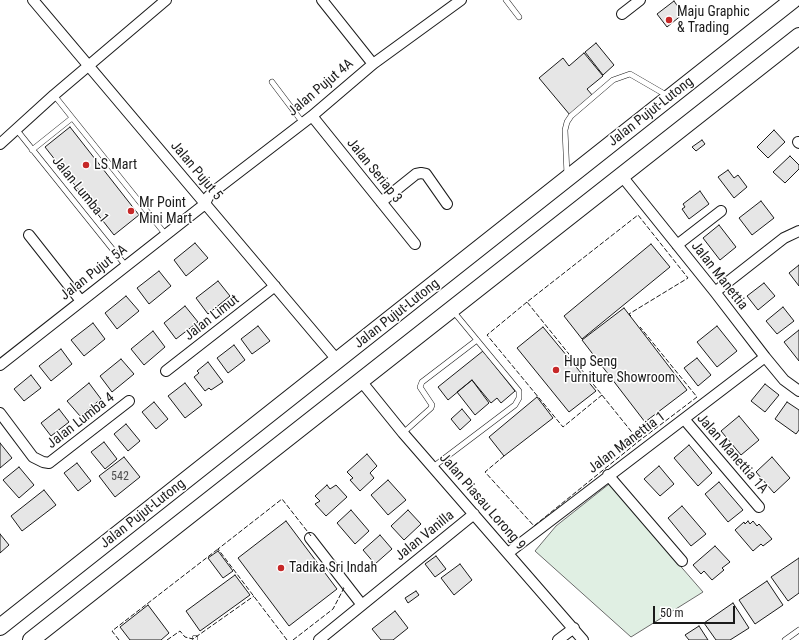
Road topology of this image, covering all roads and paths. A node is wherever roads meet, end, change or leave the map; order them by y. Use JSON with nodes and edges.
{"nodes":[{"id":1,"x":33,"y":0,"type":"edge"},
{"id":2,"x":166,"y":0,"type":"edge"},
{"id":3,"x":322,"y":0,"type":"edge"},
{"id":4,"x":461,"y":0,"type":"edge"},
{"id":5,"x":506,"y":0,"type":"edge"},
{"id":6,"x":640,"y":0,"type":"edge"},
{"id":7,"x":793,"y":0,"type":"edge"},
{"id":8,"x":153,"y":4,"type":"edge"},
{"id":9,"x":622,"y":14,"type":"dead end"},
{"id":10,"x":519,"y":17,"type":"dead end"},
{"id":11,"x":799,"y":36,"type":"edge"},
{"id":12,"x":373,"y":64,"type":"junction"},
{"id":13,"x":88,"y":65,"type":"junction"},
{"id":14,"x":272,"y":82,"type":"dead end"},
{"id":15,"x":54,"y":95,"type":"junction"},
{"id":16,"x":669,"y":97,"type":"junction"},
{"id":17,"x":312,"y":116,"type":"junction"},
{"id":18,"x":72,"y":118,"type":"junction"},
{"id":19,"x":303,"y":123,"type":"junction"},
{"id":20,"x":16,"y":129,"type":"junction"},
{"id":21,"x":0,"y":144,"type":"edge"},
{"id":22,"x":32,"y":150,"type":"junction"},
{"id":23,"x":621,"y":175,"type":"junction"},
{"id":24,"x":567,"y":178,"type":"junction"},
{"id":25,"x":381,"y":202,"type":"junction"},
{"id":26,"x":205,"y":204,"type":"junction"},
{"id":27,"x":448,"y":204,"type":"dead end"},
{"id":28,"x":721,"y":211,"type":"dead end"},
{"id":29,"x":799,"y":231,"type":"edge"},
{"id":30,"x":29,"y":235,"type":"dead end"},
{"id":31,"x":166,"y":235,"type":"junction"},
{"id":32,"x":414,"y":244,"type":"dead end"},
{"id":33,"x":678,"y":245,"type":"junction"},
{"id":34,"x":126,"y":266,"type":"junction"},
{"id":35,"x":275,"y":286,"type":"junction"},
{"id":36,"x":715,"y":292,"type":"junction"},
{"id":37,"x":81,"y":301,"type":"junction"},
{"id":38,"x":452,"y":310,"type":"junction"},
{"id":39,"x":477,"y":340,"type":"junction"},
{"id":40,"x":764,"y":357,"type":"junction"},
{"id":41,"x":338,"y":361,"type":"junction"},
{"id":42,"x":0,"y":364,"type":"edge"},
{"id":43,"x":166,"y":372,"type":"dead end"},
{"id":44,"x":361,"y":381,"type":"junction"},
{"id":45,"x":799,"y":391,"type":"edge"},
{"id":46,"x":129,"y":401,"type":"dead end"},
{"id":47,"x":0,"y":413,"type":"edge"},
{"id":48,"x":684,"y":419,"type":"junction"},
{"id":49,"x":403,"y":433,"type":"junction"},
{"id":50,"x":433,"y":467,"type":"junction"},
{"id":51,"x":608,"y":475,"type":"junction"},
{"id":52,"x":760,"y":507,"type":"dead end"},
{"id":53,"x":474,"y":514,"type":"junction"},
{"id":54,"x":310,"y":538,"type":"dead end"},
{"id":55,"x":508,"y":553,"type":"junction"},
{"id":56,"x":682,"y":561,"type":"dead end"},
{"id":57,"x":362,"y":605,"type":"junction"},
{"id":58,"x":0,"y":627,"type":"edge"},
{"id":59,"x":574,"y":628,"type":"junction"},
{"id":60,"x":799,"y":630,"type":"edge"},
{"id":61,"x":32,"y":640,"type":"edge"},
{"id":62,"x":319,"y":640,"type":"edge"},
{"id":63,"x":558,"y":640,"type":"edge"},
{"id":64,"x":583,"y":640,"type":"edge"},
{"id":65,"x":785,"y":640,"type":"edge"}],
"edges":[{"from":1,"to":13,"type":"street","name":"Jalan Pujut 5"},
{"from":2,"to":8,"type":"street"},
{"from":3,"to":12,"type":"street"},
{"from":4,"to":12,"type":"street","name":"Jalan Pujut 4A"},
{"from":5,"to":10,"type":"lane"},
{"from":6,"to":9,"type":"street"},
{"from":7,"to":16,"type":"highway","name":"Jalan Pujut-Lutong"},
{"from":8,"to":13,"type":"street"},
{"from":11,"to":23,"type":"highway"},
{"from":12,"to":17,"type":"street","name":"Jalan Pujut 4A"},
{"from":13,"to":15,"type":"street"},
{"from":13,"to":26,"type":"street","name":"Jalan Pujut 5"},
{"from":14,"to":19,"type":"lane"},
{"from":15,"to":18,"type":"lane"},
{"from":15,"to":20,"type":"street"},
{"from":16,"to":24,"type":"highway","name":"Jalan Pujut-Lutong"},
{"from":16,"to":24,"type":"lane"},
{"from":17,"to":19,"type":"street","name":"Jalan Pujut 4A"},
{"from":17,"to":25,"type":"street","name":"Jalan Seriap 3"},
{"from":18,"to":22,"type":"lane"},
{"from":18,"to":31,"type":"lane"},
{"from":19,"to":26,"type":"street","name":"Jalan Pujut 4A"},
{"from":20,"to":21,"type":"street"},
{"from":20,"to":22,"type":"lane","name":"Jalan Lumba 1"},
{"from":22,"to":34,"type":"lane","name":"Jalan Lumba 1"},
{"from":23,"to":33,"type":"street","name":"Jalan Manettia"},
{"from":23,"to":38,"type":"highway"},
{"from":24,"to":41,"type":"highway","name":"Jalan Pujut-Lutong"},
{"from":25,"to":27,"type":"street"},
{"from":25,"to":32,"type":"street","name":"Jalan Seriap 3"},
{"from":26,"to":31,"type":"street","name":"Jalan Pujut 5A"},
{"from":26,"to":35,"type":"street","name":"Jalan Pujut 5"},
{"from":28,"to":33,"type":"street"},
{"from":29,"to":36,"type":"street"},
{"from":30,"to":37,"type":"street"},
{"from":31,"to":34,"type":"street","name":"Jalan Pujut 5A"},
{"from":33,"to":36,"type":"street","name":"Jalan Manettia"},
{"from":34,"to":37,"type":"street","name":"Jalan Pujut 5A"},
{"from":35,"to":41,"type":"street","name":"Jalan Pujut 5"},
{"from":35,"to":43,"type":"street","name":"Jalan Limut"},
{"from":36,"to":40,"type":"street","name":"Jalan Manettia"},
{"from":37,"to":42,"type":"street","name":"Jalan Pujut 5A"},
{"from":38,"to":39,"type":"lane"},
{"from":38,"to":44,"type":"highway"},
{"from":39,"to":49,"type":"lane"},
{"from":39,"to":50,"type":"lane"},
{"from":40,"to":45,"type":"street","name":"Jalan Manettia"},
{"from":40,"to":48,"type":"street","name":"Jalan Manettia 1"},
{"from":41,"to":58,"type":"highway","name":"Jalan Pujut-Lutong"},
{"from":44,"to":49,"type":"street","name":"Jalan Piasau Lorong 9"},
{"from":44,"to":61,"type":"highway"},
{"from":46,"to":47,"type":"street","name":"Jalan Lumba 4"},
{"from":48,"to":51,"type":"street","name":"Jalan Manettia 1"},
{"from":48,"to":52,"type":"street","name":"Jalan Manettia 1A"},
{"from":49,"to":50,"type":"street","name":"Jalan Piasau Lorong 9"},
{"from":50,"to":53,"type":"street","name":"Jalan Piasau Lorong 9"},
{"from":51,"to":55,"type":"street","name":"Jalan Manettia 1"},
{"from":51,"to":56,"type":"street"},
{"from":53,"to":55,"type":"street","name":"Jalan Piasau Lorong 9"},
{"from":53,"to":57,"type":"street","name":"Jalan Vanilla"},
{"from":54,"to":57,"type":"street"},
{"from":55,"to":59,"type":"street","name":"Jalan Piasau Lorong 9"},
{"from":57,"to":62,"type":"street","name":"Jalan Vanilla"},
{"from":59,"to":63,"type":"street"},
{"from":59,"to":64,"type":"street","name":"Jalan Piasau Lorong 9"},
{"from":60,"to":65,"type":"lane"}]}
